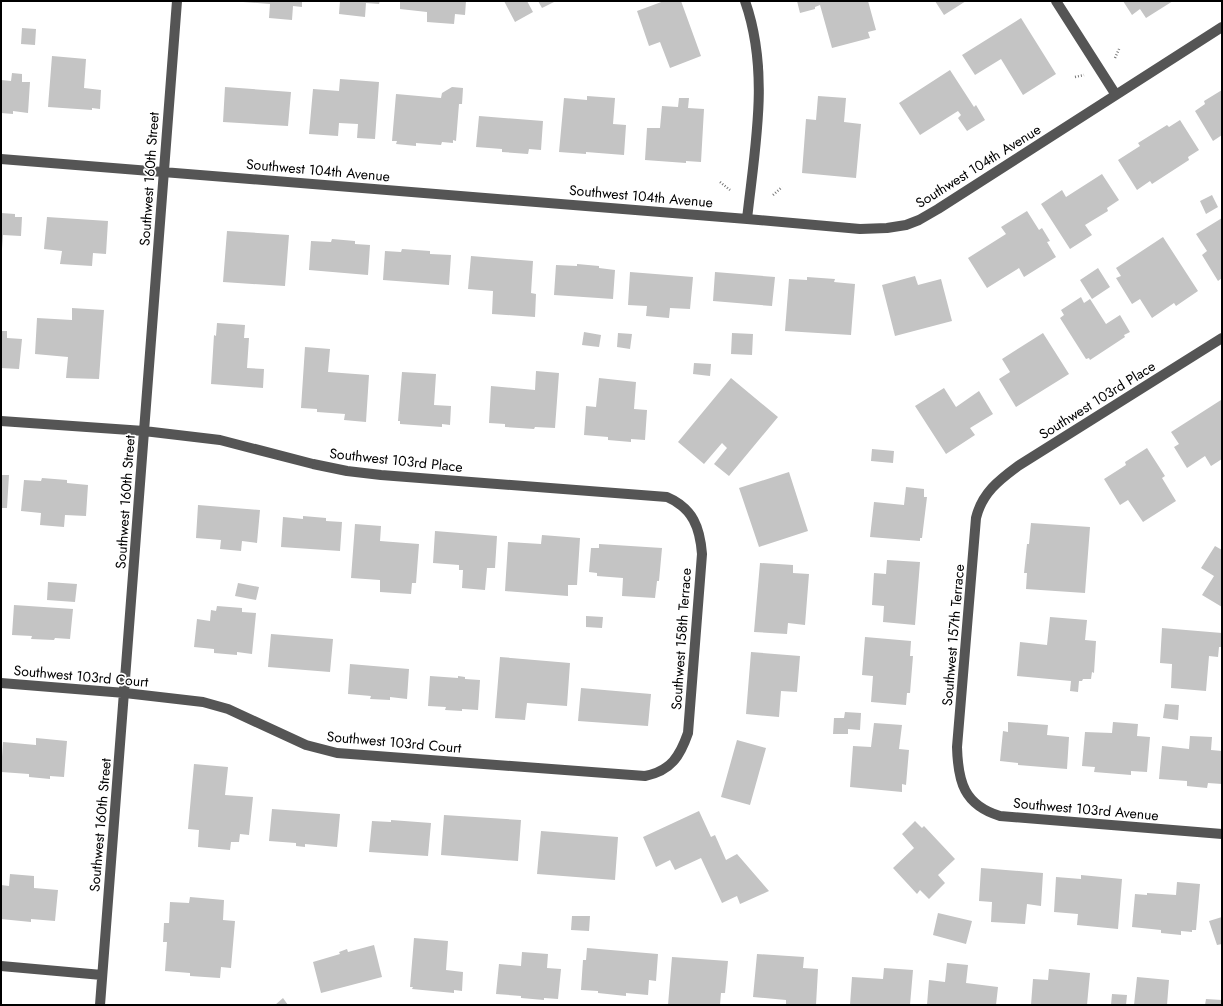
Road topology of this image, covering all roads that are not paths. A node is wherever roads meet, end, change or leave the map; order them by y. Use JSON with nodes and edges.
{"nodes":[{"id":1,"x":177,"y":1,"type":"edge"},
{"id":2,"x":745,"y":1,"type":"edge"},
{"id":3,"x":1056,"y":1,"type":"edge"},
{"id":4,"x":1222,"y":27,"type":"edge"},
{"id":5,"x":1116,"y":94,"type":"junction"},
{"id":6,"x":1,"y":159,"type":"edge"},
{"id":7,"x":164,"y":172,"type":"junction"},
{"id":8,"x":747,"y":219,"type":"junction"},
{"id":9,"x":1222,"y":338,"type":"edge"},
{"id":10,"x":1,"y":421,"type":"edge"},
{"id":11,"x":144,"y":431,"type":"junction"},
{"id":12,"x":990,"y":490,"type":"joint"},
{"id":13,"x":690,"y":514,"type":"joint"},
{"id":14,"x":1,"y":683,"type":"edge"},
{"id":15,"x":125,"y":693,"type":"junction"},
{"id":16,"x":672,"y":764,"type":"joint"},
{"id":17,"x":962,"y":784,"type":"joint"},
{"id":18,"x":1222,"y":834,"type":"edge"},
{"id":19,"x":1,"y":966,"type":"edge"},
{"id":20,"x":102,"y":974,"type":"junction"},
{"id":21,"x":100,"y":1005,"type":"edge"}],
"edges":[{"from":1,"to":7,"type":"street","name":"Southwest 160th Street"},
{"from":2,"to":8,"type":"street"},
{"from":3,"to":5,"type":"street"},
{"from":4,"to":5,"type":"street","name":"Southwest 104th Avenue"},
{"from":5,"to":8,"type":"street","name":"Southwest 104th Avenue"},
{"from":6,"to":7,"type":"street","name":"Southwest 104th Avenue"},
{"from":7,"to":8,"type":"street","name":"Southwest 104th Avenue"},
{"from":7,"to":11,"type":"street","name":"Southwest 160th Street"},
{"from":9,"to":12,"type":"street","name":"Southwest 103rd Place"},
{"from":10,"to":11,"type":"street","name":"Southwest 103rd Place"},
{"from":11,"to":13,"type":"street","name":"Southwest 103rd Place"},
{"from":11,"to":15,"type":"street","name":"Southwest 160th Street"},
{"from":12,"to":17,"type":"street","name":"Southwest 157th Terrace"},
{"from":13,"to":16,"type":"street","name":"Southwest 158th Terrace"},
{"from":14,"to":15,"type":"street","name":"Southwest 103rd Court"},
{"from":15,"to":16,"type":"street","name":"Southwest 103rd Court"},
{"from":15,"to":20,"type":"street","name":"Southwest 160th Street"},
{"from":17,"to":18,"type":"street","name":"Southwest 103rd Avenue"},
{"from":19,"to":20,"type":"street"},
{"from":20,"to":21,"type":"street","name":"Southwest 160th Street"}]}
